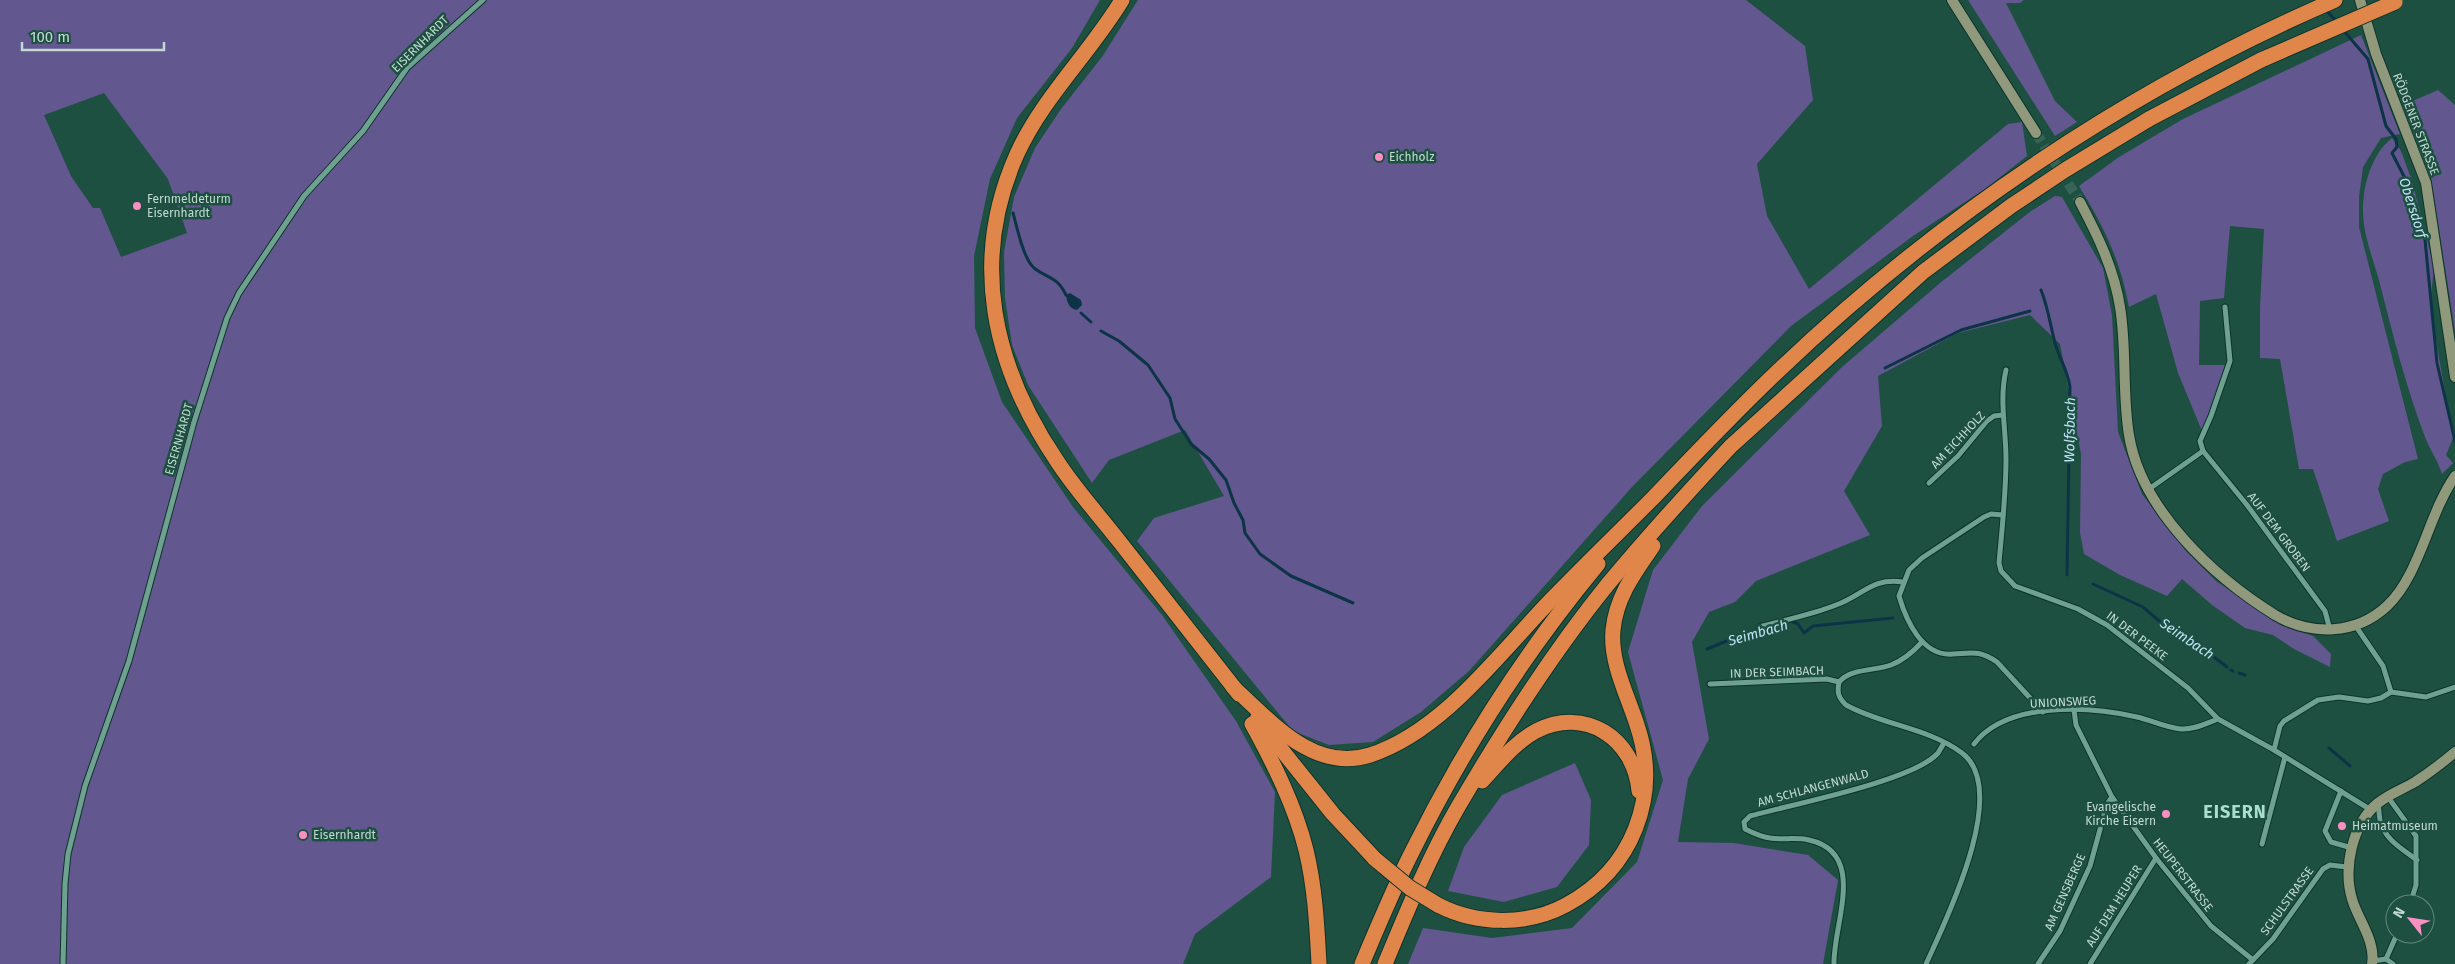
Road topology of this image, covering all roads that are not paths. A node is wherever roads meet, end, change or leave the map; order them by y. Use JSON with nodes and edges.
{"nodes":[{"id":1,"x":482,"y":0,"type":"edge"},
{"id":2,"x":1122,"y":0,"type":"edge"},
{"id":3,"x":1952,"y":0,"type":"edge"},
{"id":4,"x":2335,"y":0,"type":"edge"},
{"id":5,"x":2360,"y":0,"type":"edge"},
{"id":6,"x":2399,"y":0,"type":"edge"},
{"id":7,"x":2036,"y":134,"type":"tunnel mouth"},
{"id":8,"x":2080,"y":202,"type":"tunnel mouth"},
{"id":9,"x":2225,"y":308,"type":"dead end"},
{"id":10,"x":2006,"y":370,"type":"dead end"},
{"id":11,"x":2455,"y":378,"type":"edge"},
{"id":12,"x":2003,"y":415,"type":"junction"},
{"id":13,"x":2203,"y":451,"type":"junction"},
{"id":14,"x":1703,"y":476,"type":"junction"},
{"id":15,"x":2455,"y":476,"type":"edge"},
{"id":16,"x":1929,"y":484,"type":"dead end"},
{"id":17,"x":2149,"y":489,"type":"junction"},
{"id":18,"x":1653,"y":497,"type":"junction"},
{"id":19,"x":2003,"y":515,"type":"junction"},
{"id":20,"x":1903,"y":582,"type":"junction"},
{"id":21,"x":2355,"y":626,"type":"junction"},
{"id":22,"x":1758,"y":628,"type":"dead end"},
{"id":23,"x":2330,"y":630,"type":"junction"},
{"id":24,"x":1922,"y":642,"type":"junction"},
{"id":25,"x":1839,"y":682,"type":"junction"},
{"id":26,"x":1710,"y":684,"type":"dead end"},
{"id":27,"x":1233,"y":687,"type":"junction"},
{"id":28,"x":2455,"y":687,"type":"edge"},
{"id":29,"x":2391,"y":692,"type":"junction"},
{"id":30,"x":2074,"y":710,"type":"junction"},
{"id":31,"x":2043,"y":712,"type":"junction"},
{"id":32,"x":2218,"y":719,"type":"junction"},
{"id":33,"x":1944,"y":743,"type":"junction"},
{"id":34,"x":1974,"y":744,"type":"dead end"},
{"id":35,"x":2274,"y":750,"type":"junction"},
{"id":36,"x":2455,"y":752,"type":"edge"},
{"id":37,"x":2285,"y":757,"type":"junction"},
{"id":38,"x":2341,"y":791,"type":"junction"},
{"id":39,"x":2388,"y":796,"type":"junction"},
{"id":40,"x":2112,"y":797,"type":"junction"},
{"id":41,"x":2375,"y":806,"type":"junction"},
{"id":42,"x":1458,"y":808,"type":"junction"},
{"id":43,"x":1641,"y":808,"type":"junction"},
{"id":44,"x":2262,"y":844,"type":"dead end"},
{"id":45,"x":2352,"y":848,"type":"junction"},
{"id":46,"x":2156,"y":858,"type":"junction"},
{"id":47,"x":2417,"y":860,"type":"junction"},
{"id":48,"x":2347,"y":867,"type":"junction"},
{"id":49,"x":2413,"y":894,"type":"edge"},
{"id":50,"x":2393,"y":944,"type":"edge"},
{"id":51,"x":2386,"y":959,"type":"junction"},
{"id":52,"x":2251,"y":962,"type":"edge"},
{"id":53,"x":2372,"y":963,"type":"edge"},
{"id":54,"x":63,"y":964,"type":"edge"},
{"id":55,"x":1319,"y":964,"type":"edge"},
{"id":56,"x":1362,"y":964,"type":"edge"},
{"id":57,"x":1385,"y":964,"type":"edge"},
{"id":58,"x":1834,"y":964,"type":"edge"},
{"id":59,"x":1926,"y":964,"type":"edge"},
{"id":60,"x":2038,"y":964,"type":"edge"},
{"id":61,"x":2090,"y":964,"type":"edge"},
{"id":62,"x":2393,"y":964,"type":"edge"}],
"edges":[{"from":1,"to":54,"type":"street","name":"EISERNHARDT"},
{"from":2,"to":27,"type":"highway"},
{"from":3,"to":7,"type":"main road"},
{"from":4,"to":18,"type":"highway"},
{"from":5,"to":11,"type":"main road","name":"RÖDGENER STRASSE"},
{"from":6,"to":14,"type":"highway","bridge":true},
{"from":8,"to":17,"type":"main road"},
{"from":9,"to":13,"type":"street"},
{"from":10,"to":12,"type":"street","name":"IN DER PEEKE"},
{"from":12,"to":16,"type":"street","name":"AM EICHHOLZ"},
{"from":12,"to":19,"type":"street","name":"IN DER PEEKE"},
{"from":13,"to":17,"type":"street"},
{"from":13,"to":23,"type":"street","name":"AUF DEM GROBEN"},
{"from":14,"to":42,"type":"highway"},
{"from":14,"to":43,"type":"highway"},
{"from":15,"to":21,"type":"main road"},
{"from":17,"to":23,"type":"main road"},
{"from":18,"to":27,"type":"highway"},
{"from":18,"to":56,"type":"highway"},
{"from":19,"to":20,"type":"street"},
{"from":19,"to":32,"type":"street","name":"IN DER PEEKE"},
{"from":20,"to":22,"type":"street"},
{"from":20,"to":24,"type":"street"},
{"from":21,"to":23,"type":"main road"},
{"from":21,"to":29,"type":"street"},
{"from":24,"to":25,"type":"street","name":"IN DER SEIMBACH"},
{"from":24,"to":31,"type":"street"},
{"from":25,"to":26,"type":"street","name":"IN DER SEIMBACH"},
{"from":25,"to":33,"type":"street"},
{"from":27,"to":43,"type":"highway","bridge":true},
{"from":27,"to":55,"type":"highway"},
{"from":28,"to":29,"type":"street"},
{"from":29,"to":35,"type":"street"},
{"from":30,"to":31,"type":"street","name":"UNIONSWEG"},
{"from":30,"to":32,"type":"street","name":"UNIONSWEG"},
{"from":30,"to":40,"type":"street","name":"HEUPERSTRASSE"},
{"from":31,"to":34,"type":"street","name":"UNIONSWEG"},
{"from":32,"to":35,"type":"street","name":"IN DER PEEKE"},
{"from":33,"to":58,"type":"street","name":"AM SCHLANGENWALD"},
{"from":33,"to":59,"type":"street"},
{"from":35,"to":37,"type":"street","name":"IN DER PEEKE"},
{"from":36,"to":39,"type":"main road"},
{"from":37,"to":38,"type":"street","name":"IN DER PEEKE"},
{"from":37,"to":44,"type":"street"},
{"from":38,"to":41,"type":"street","name":"IN DER PEEKE"},
{"from":38,"to":45,"type":"street"},
{"from":39,"to":41,"type":"main road"},
{"from":39,"to":47,"type":"street"},
{"from":40,"to":46,"type":"street","name":"HEUPERSTRASSE"},
{"from":40,"to":60,"type":"street","name":"AM GENSBERGE"},
{"from":41,"to":45,"type":"main road"},
{"from":41,"to":47,"type":"street"},
{"from":42,"to":43,"type":"highway"},
{"from":42,"to":57,"type":"highway"},
{"from":45,"to":48,"type":"main road"},
{"from":46,"to":52,"type":"street","name":"HEUPERSTRASSE"},
{"from":46,"to":61,"type":"street","name":"AUF DEM HEUPER"},
{"from":47,"to":49,"type":"street"},
{"from":48,"to":52,"type":"street","name":"SCHULSTRASSE"},
{"from":48,"to":53,"type":"main road"},
{"from":50,"to":51,"type":"street"},
{"from":51,"to":53,"type":"street"},
{"from":51,"to":62,"type":"street"}]}
